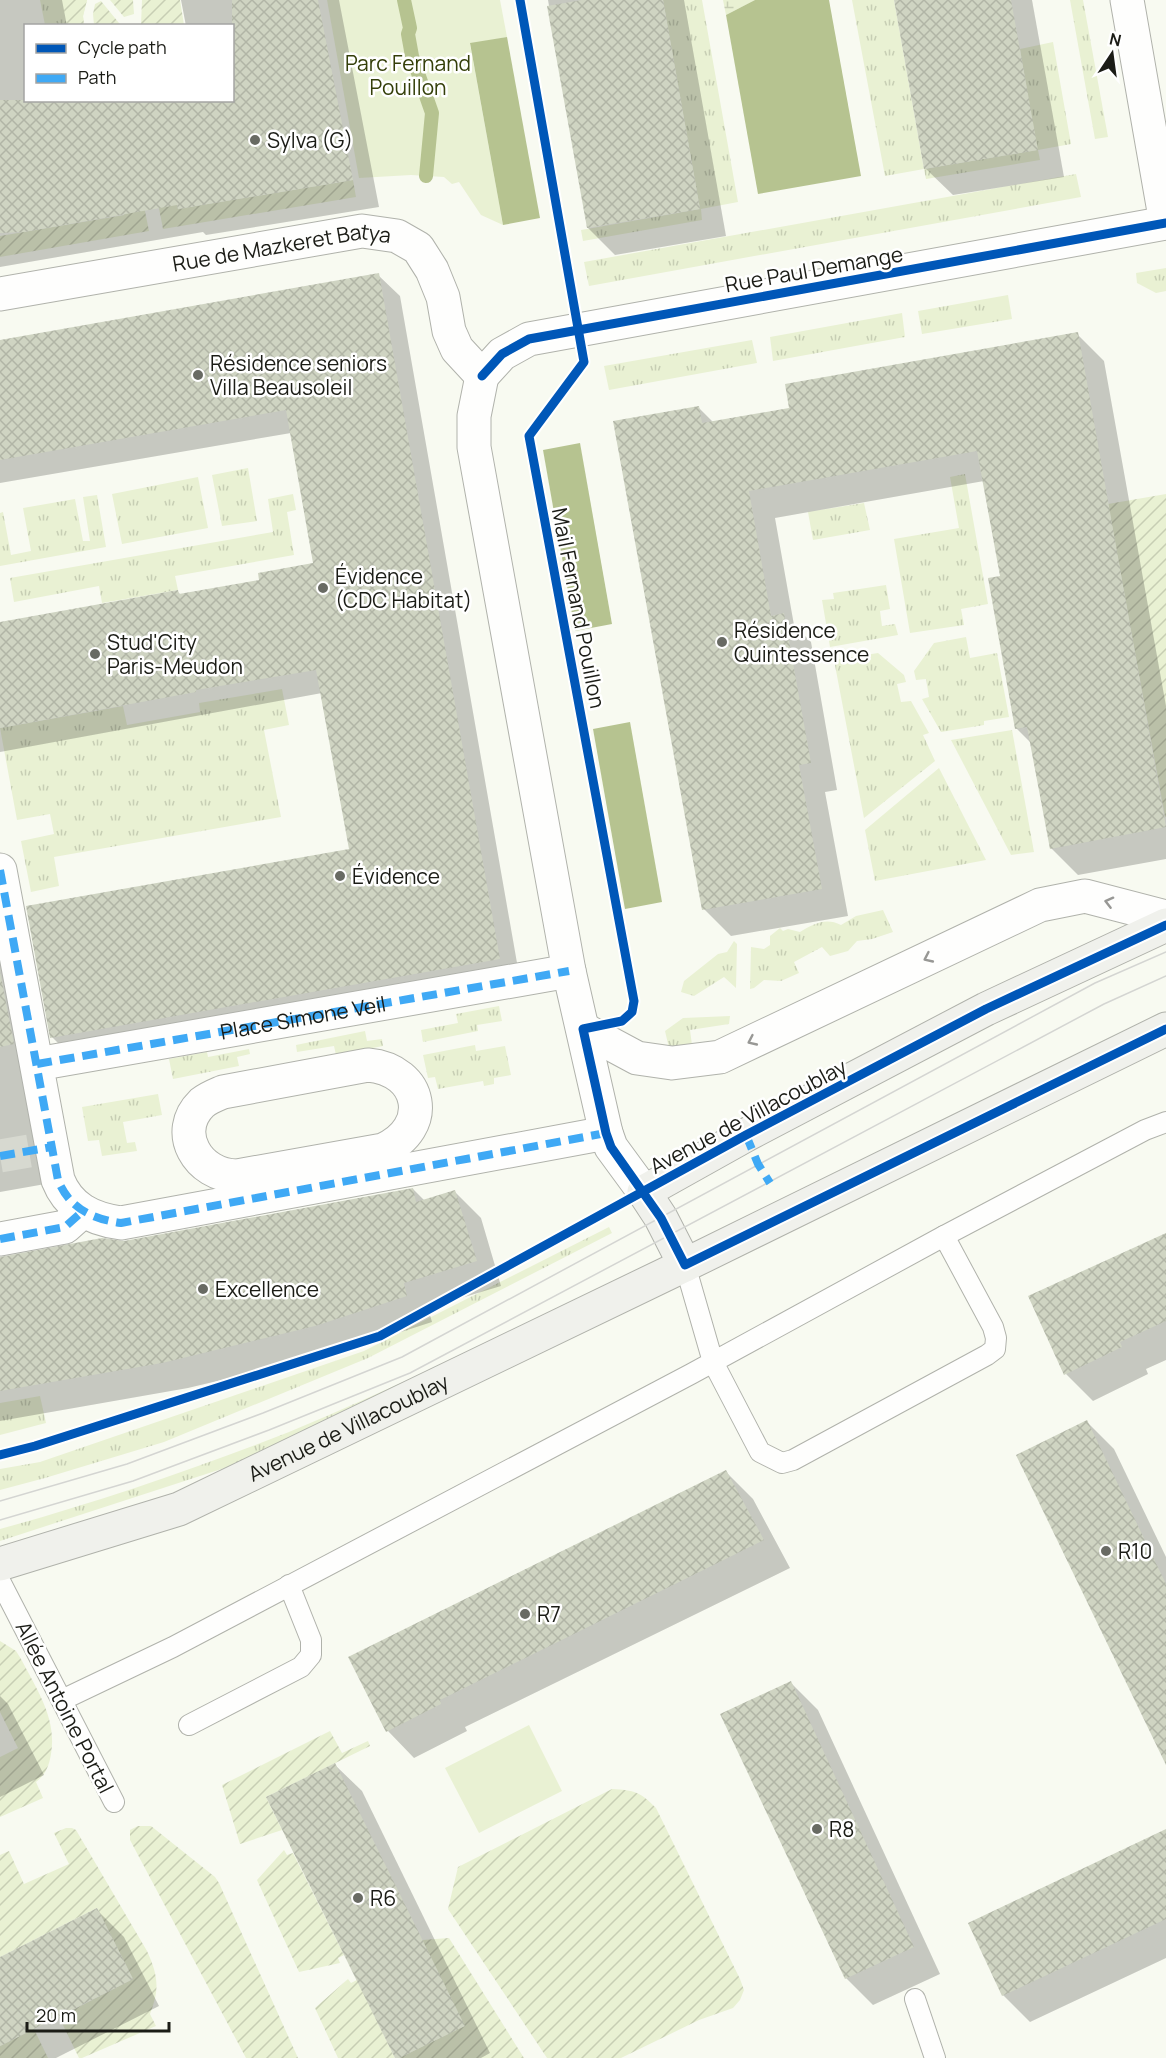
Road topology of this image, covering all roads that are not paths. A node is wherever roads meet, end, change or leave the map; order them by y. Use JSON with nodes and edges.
{"nodes":[{"id":1,"x":1127,"y":0,"type":"edge"},
{"id":2,"x":1166,"y":223,"type":"edge"},
{"id":3,"x":0,"y":294,"type":"edge"},
{"id":4,"x":482,"y":376,"type":"junction"},
{"id":5,"x":0,"y":870,"type":"edge"},
{"id":6,"x":1166,"y":917,"type":"edge"},
{"id":7,"x":1166,"y":925,"type":"edge"},
{"id":8,"x":569,"y":972,"type":"junction"},
{"id":9,"x":583,"y":1029,"type":"junction"},
{"id":10,"x":1166,"y":1029,"type":"edge"},
{"id":11,"x":35,"y":1054,"type":"junction"},
{"id":12,"x":368,"y":1065,"type":"joint"},
{"id":13,"x":1166,"y":1122,"type":"edge"},
{"id":14,"x":606,"y":1133,"type":"junction"},
{"id":15,"x":644,"y":1192,"type":"junction"},
{"id":16,"x":83,"y":1211,"type":"junction"},
{"id":17,"x":944,"y":1236,"type":"junction"},
{"id":18,"x":0,"y":1239,"type":"edge"},
{"id":19,"x":685,"y":1265,"type":"junction"},
{"id":20,"x":713,"y":1362,"type":"junction"},
{"id":21,"x":0,"y":1564,"type":"edge"},
{"id":22,"x":0,"y":1581,"type":"edge"},
{"id":23,"x":289,"y":1585,"type":"junction"},
{"id":24,"x":62,"y":1700,"type":"junction"},
{"id":25,"x":189,"y":1725,"type":"dead end"},
{"id":26,"x":114,"y":1802,"type":"dead end"},
{"id":27,"x":915,"y":1999,"type":"dead end"},
{"id":28,"x":935,"y":2058,"type":"edge"}],
"edges":[{"from":1,"to":2,"type":"street"},
{"from":2,"to":4,"type":"street","name":"Rue Paul Demange"},
{"from":3,"to":4,"type":"street","name":"Rue de Mazkeret Batya"},
{"from":4,"to":8,"type":"street"},
{"from":5,"to":11,"type":"street"},
{"from":6,"to":9,"type":"street","one_way":true},
{"from":7,"to":15,"type":"street","name":"Avenue de Villacoublay"},
{"from":8,"to":9,"type":"street"},
{"from":8,"to":11,"type":"street","name":"Place Simone Veil"},
{"from":9,"to":14,"type":"street"},
{"from":10,"to":19,"type":"street","name":"Avenue de Villacoublay"},
{"from":11,"to":16,"type":"street"},
{"from":12,"to":12,"type":"street"},
{"from":13,"to":17,"type":"lane"},
{"from":14,"to":15,"type":"street"},
{"from":14,"to":16,"type":"street"},
{"from":15,"to":19,"type":"street","name":"Avenue de Villacoublay"},
{"from":16,"to":18,"type":"street"},
{"from":17,"to":20,"type":"lane"},
{"from":17,"to":20,"type":"lane"},
{"from":19,"to":20,"type":"lane"},
{"from":19,"to":21,"type":"street","name":"Avenue de Villacoublay"},
{"from":20,"to":23,"type":"lane"},
{"from":22,"to":24,"type":"lane","name":"Allée Antoine Portal"},
{"from":23,"to":24,"type":"lane"},
{"from":23,"to":25,"type":"lane"},
{"from":24,"to":26,"type":"lane","name":"Allée Antoine Portal"},
{"from":27,"to":28,"type":"lane"}]}
